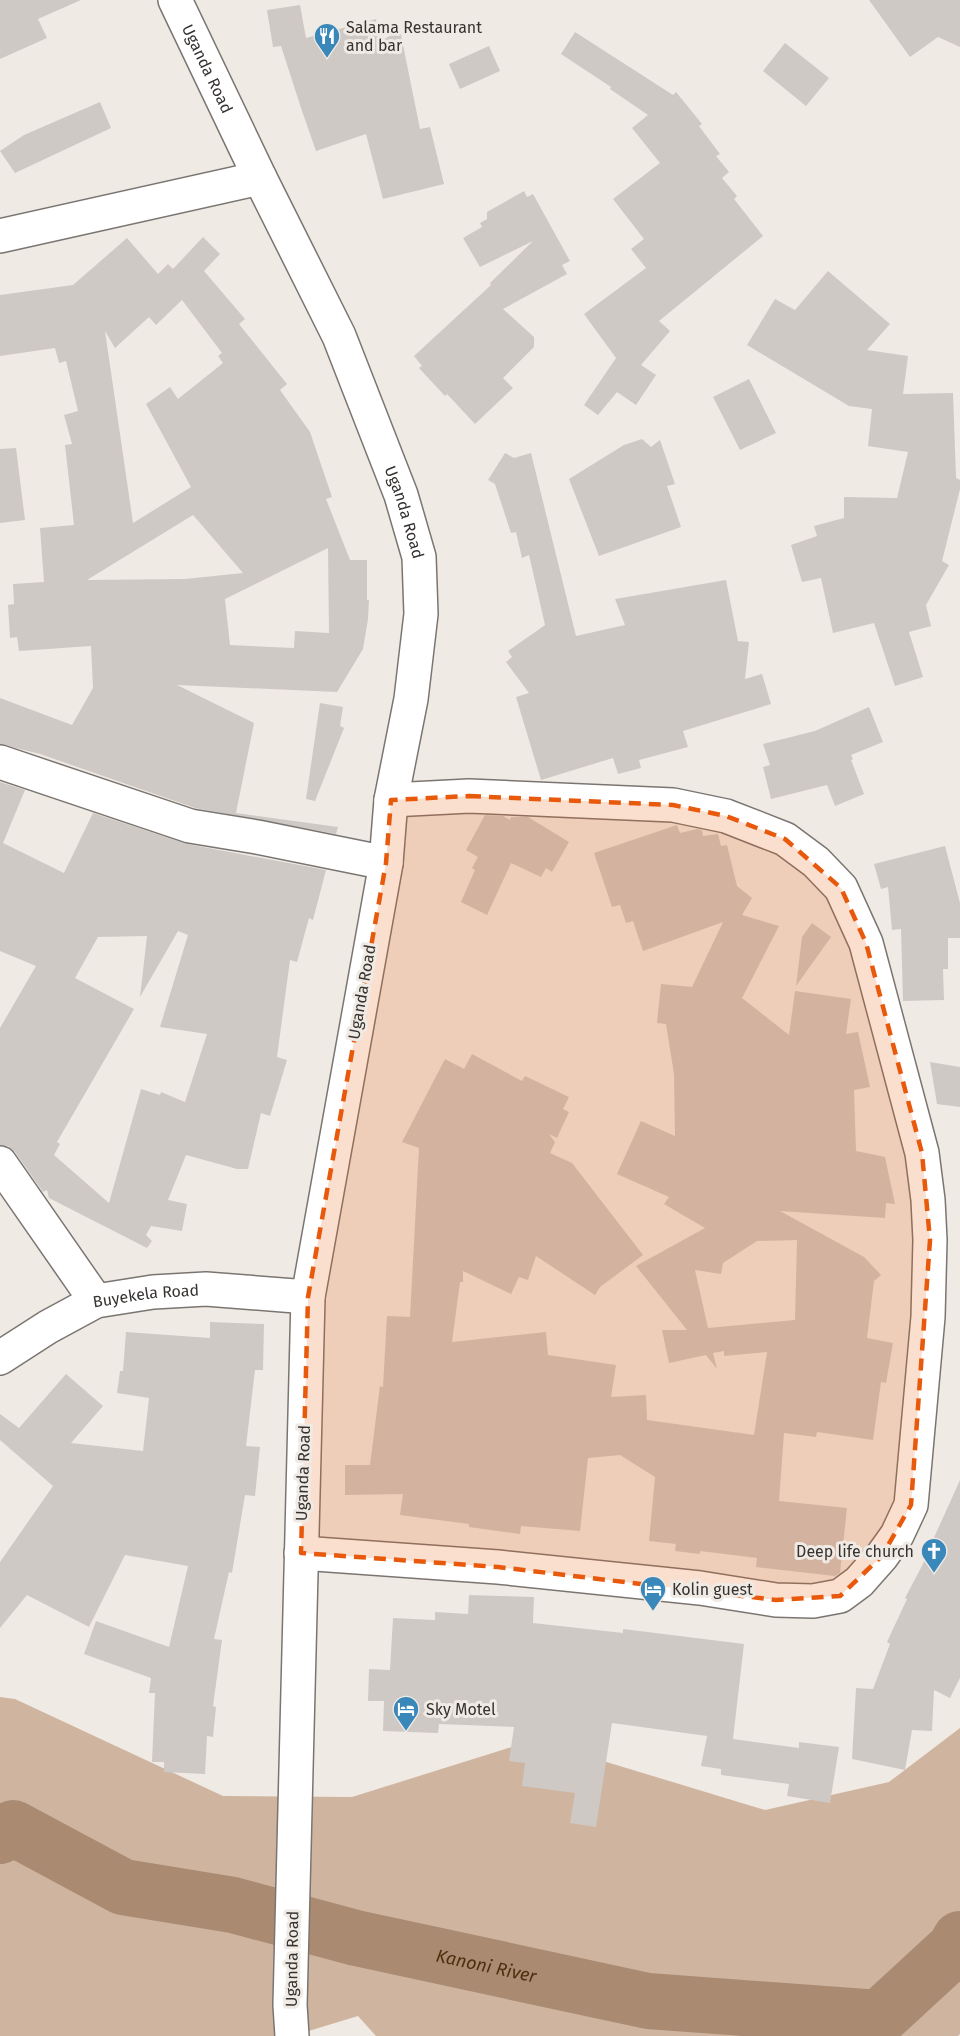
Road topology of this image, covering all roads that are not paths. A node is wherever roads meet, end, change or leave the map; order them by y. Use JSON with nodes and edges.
{"nodes":[{"id":1,"x":175,"y":0,"type":"edge"},
{"id":2,"x":260,"y":178,"type":"junction"},
{"id":3,"x":0,"y":236,"type":"edge"},
{"id":4,"x":0,"y":762,"type":"edge"},
{"id":5,"x":391,"y":800,"type":"junction"},
{"id":6,"x":386,"y":863,"type":"junction"},
{"id":7,"x":0,"y":1163,"type":"edge"},
{"id":8,"x":308,"y":1297,"type":"junction"},
{"id":9,"x":96,"y":1301,"type":"junction"},
{"id":10,"x":0,"y":1359,"type":"edge"},
{"id":11,"x":301,"y":1553,"type":"junction"},
{"id":12,"x":291,"y":2020,"type":"edge"}],
"edges":[{"from":1,"to":2,"type":"street","name":"Uganda Road"},
{"from":2,"to":3,"type":"street"},
{"from":2,"to":5,"type":"street","name":"Uganda Road"},
{"from":4,"to":6,"type":"street"},
{"from":5,"to":6,"type":"street","name":"Uganda Road"},
{"from":5,"to":11,"type":"street"},
{"from":6,"to":8,"type":"street","name":"Uganda Road"},
{"from":7,"to":9,"type":"street"},
{"from":8,"to":9,"type":"street","name":"Buyekela Road"},
{"from":8,"to":11,"type":"street","name":"Uganda Road"},
{"from":9,"to":10,"type":"street","name":"Buyekela Road"},
{"from":11,"to":12,"type":"street","name":"Uganda Road"}]}
